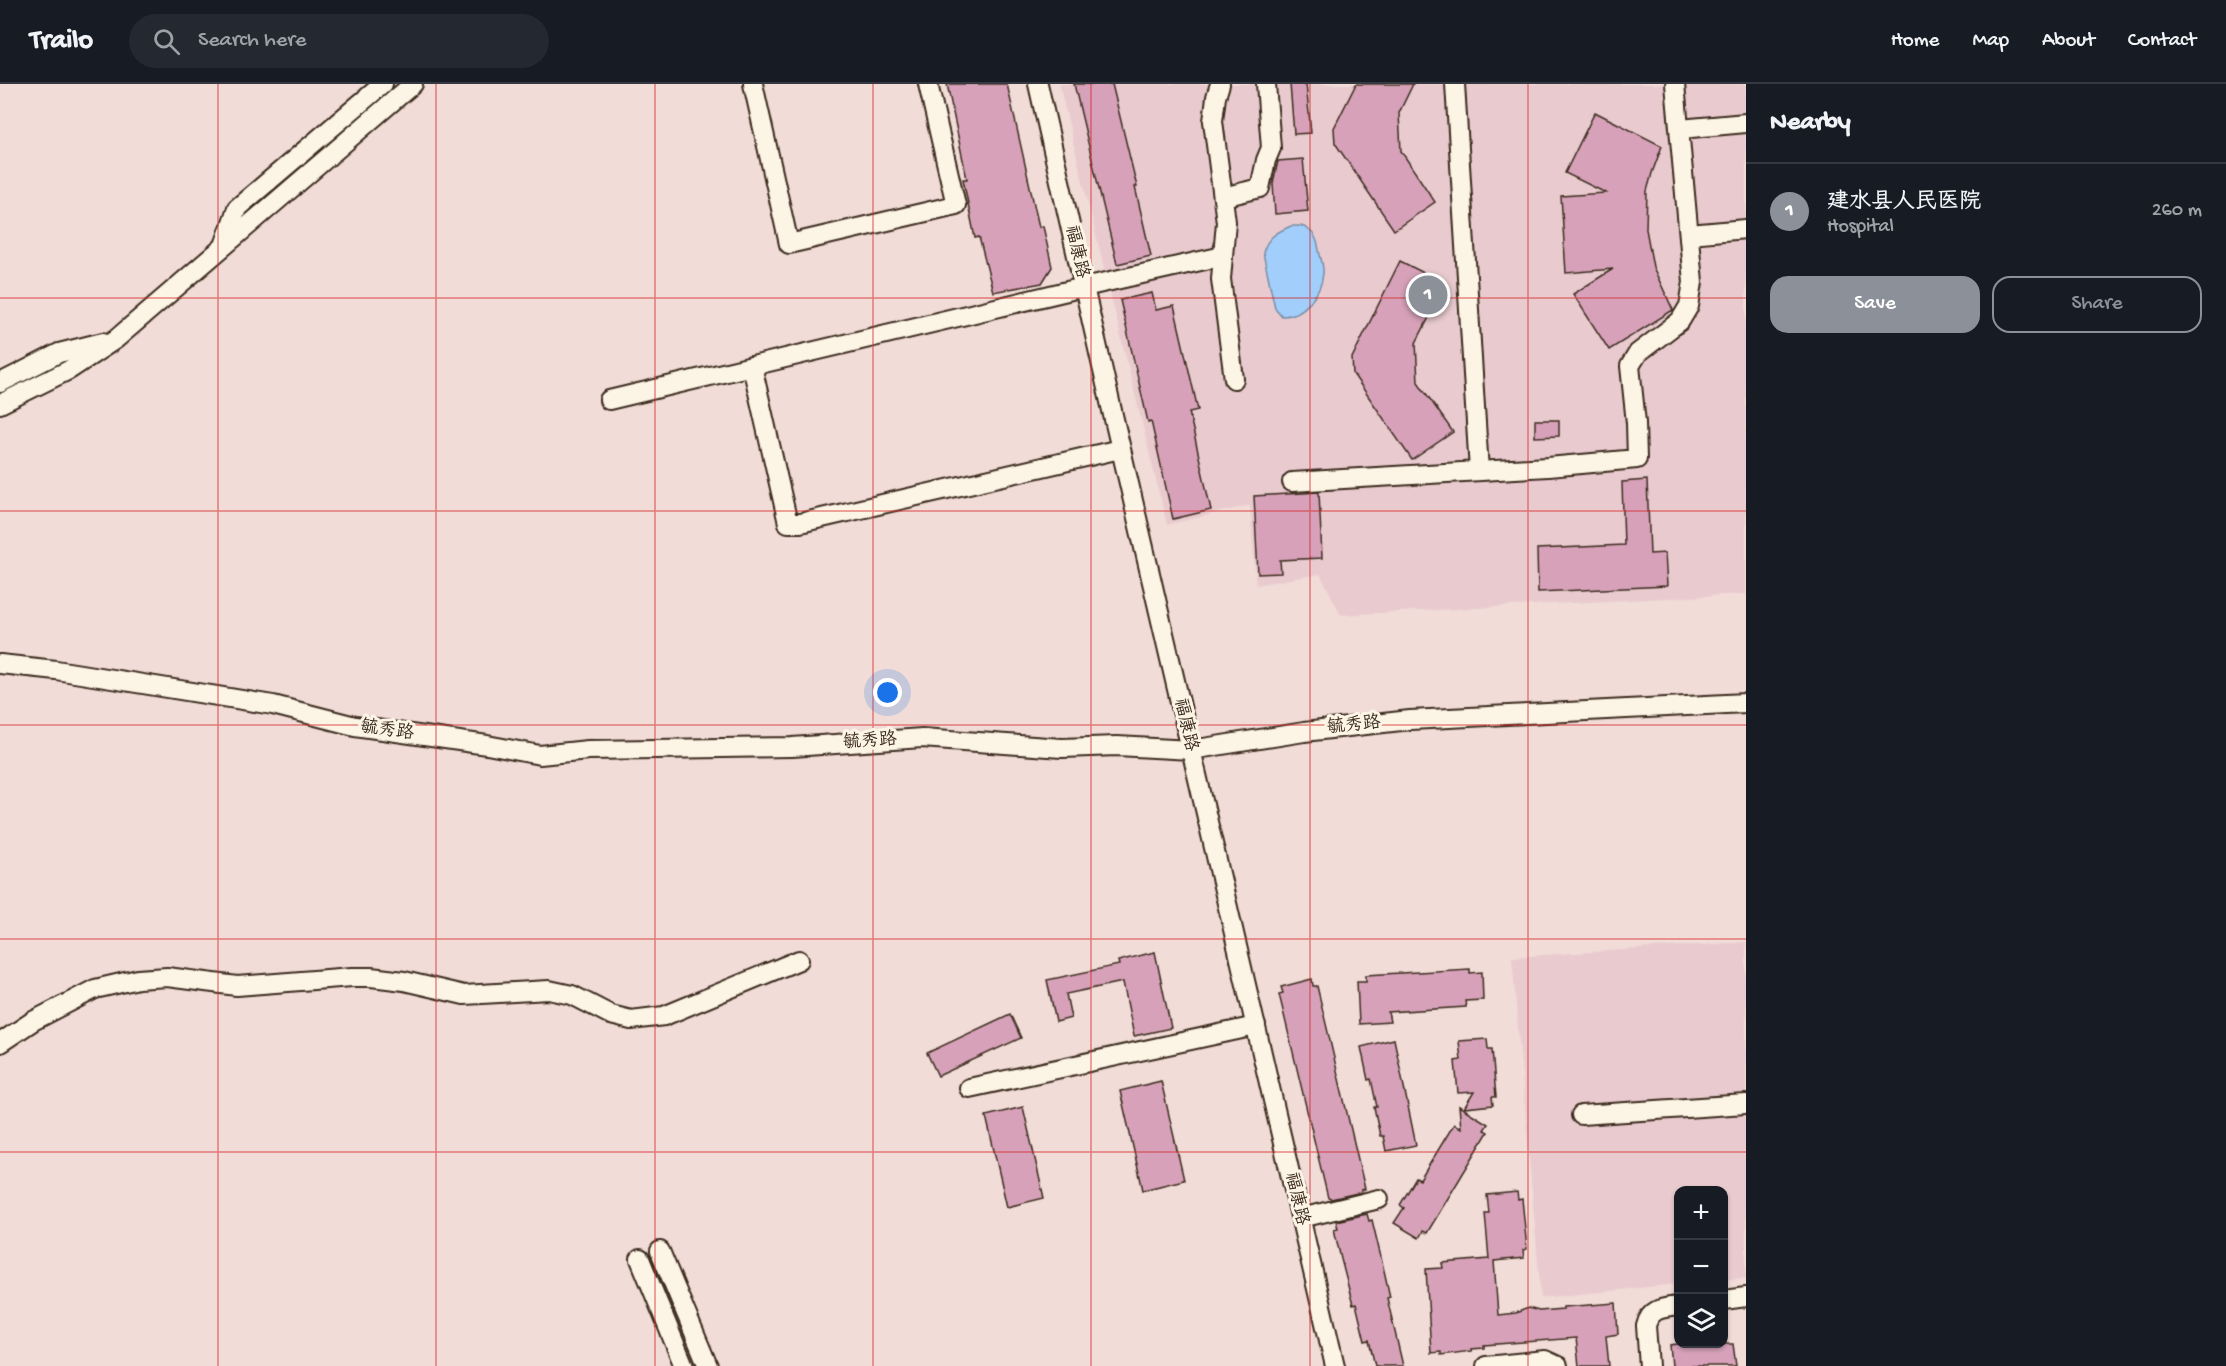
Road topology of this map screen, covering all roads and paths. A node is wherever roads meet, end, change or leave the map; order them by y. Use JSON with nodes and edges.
{"nodes":[{"id":1,"x":383,"y":84,"type":"edge"},
{"id":2,"x":413,"y":84,"type":"edge"},
{"id":3,"x":753,"y":84,"type":"edge"},
{"id":4,"x":928,"y":84,"type":"edge"},
{"id":5,"x":1038,"y":84,"type":"edge"},
{"id":6,"x":1220,"y":84,"type":"edge"},
{"id":7,"x":1266,"y":84,"type":"edge"},
{"id":8,"x":1455,"y":84,"type":"edge"},
{"id":9,"x":1675,"y":84,"type":"edge"},
{"id":10,"x":1746,"y":123,"type":"edge"},
{"id":11,"x":1680,"y":129,"type":"junction"},
{"id":12,"x":1223,"y":196,"type":"junction"},
{"id":13,"x":1746,"y":230,"type":"edge"},
{"id":14,"x":1689,"y":234,"type":"junction"},
{"id":15,"x":225,"y":245,"type":"junction"},
{"id":16,"x":1223,"y":256,"type":"junction"},
{"id":17,"x":1083,"y":287,"type":"junction"},
{"id":18,"x":116,"y":339,"type":"junction"},
{"id":19,"x":752,"y":366,"type":"junction"},
{"id":20,"x":1234,"y":379,"type":"dead end"},
{"id":21,"x":0,"y":382,"type":"edge"},
{"id":22,"x":609,"y":400,"type":"dead end"},
{"id":23,"x":0,"y":404,"type":"edge"},
{"id":24,"x":1120,"y":449,"type":"junction"},
{"id":25,"x":1479,"y":471,"type":"junction"},
{"id":26,"x":1292,"y":482,"type":"dead end"},
{"id":27,"x":0,"y":664,"type":"edge"},
{"id":28,"x":1746,"y":703,"type":"edge"},
{"id":29,"x":1191,"y":750,"type":"junction"},
{"id":30,"x":799,"y":960,"type":"dead end"},
{"id":31,"x":1256,"y":1026,"type":"junction"},
{"id":32,"x":0,"y":1043,"type":"edge"},
{"id":33,"x":969,"y":1088,"type":"dead end"},
{"id":34,"x":1746,"y":1104,"type":"edge"},
{"id":35,"x":1581,"y":1115,"type":"dead end"},
{"id":36,"x":1378,"y":1199,"type":"dead end"},
{"id":37,"x":1300,"y":1218,"type":"junction"},
{"id":38,"x":660,"y":1251,"type":"dead end"},
{"id":39,"x":639,"y":1259,"type":"dead end"},
{"id":40,"x":1746,"y":1297,"type":"edge"},
{"id":41,"x":1728,"y":1299,"type":"edge"},
{"id":42,"x":1674,"y":1307,"type":"edge"},
{"id":43,"x":684,"y":1366,"type":"edge"},
{"id":44,"x":708,"y":1366,"type":"edge"},
{"id":45,"x":1335,"y":1366,"type":"edge"},
{"id":46,"x":1486,"y":1366,"type":"edge"},
{"id":47,"x":1558,"y":1366,"type":"edge"},
{"id":48,"x":1649,"y":1366,"type":"edge"}],
"edges":[{"from":1,"to":15,"type":"street"},
{"from":2,"to":15,"type":"street"},
{"from":3,"to":4,"type":"street"},
{"from":5,"to":17,"type":"street","name":"福康路"},
{"from":6,"to":12,"type":"street"},
{"from":7,"to":12,"type":"street"},
{"from":8,"to":25,"type":"street"},
{"from":9,"to":11,"type":"street"},
{"from":10,"to":11,"type":"street"},
{"from":11,"to":14,"type":"street"},
{"from":12,"to":16,"type":"street"},
{"from":13,"to":14,"type":"street"},
{"from":14,"to":25,"type":"street"},
{"from":15,"to":18,"type":"street"},
{"from":16,"to":17,"type":"street"},
{"from":16,"to":20,"type":"street"},
{"from":17,"to":19,"type":"street"},
{"from":17,"to":24,"type":"street","name":"福康路"},
{"from":18,"to":21,"type":"street"},
{"from":18,"to":23,"type":"street"},
{"from":19,"to":22,"type":"street"},
{"from":19,"to":24,"type":"street"},
{"from":24,"to":29,"type":"street","name":"福康路"},
{"from":25,"to":26,"type":"street"},
{"from":27,"to":29,"type":"street","name":"毓秀路"},
{"from":28,"to":29,"type":"street","name":"毓秀路"},
{"from":29,"to":31,"type":"street","name":"福康路"},
{"from":30,"to":32,"type":"street"},
{"from":31,"to":33,"type":"street"},
{"from":31,"to":37,"type":"street","name":"福康路"},
{"from":34,"to":35,"type":"street"},
{"from":36,"to":37,"type":"street"},
{"from":37,"to":45,"type":"street","name":"福康路"},
{"from":38,"to":44,"type":"street"},
{"from":39,"to":43,"type":"street"},
{"from":40,"to":41,"type":"street"},
{"from":42,"to":48,"type":"street"},
{"from":46,"to":47,"type":"street"}]}
